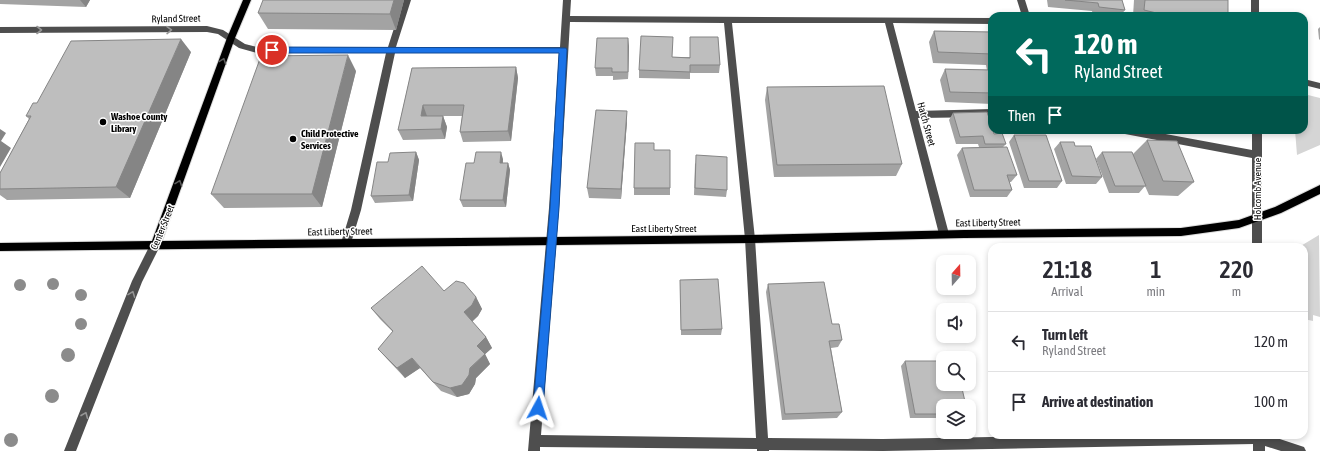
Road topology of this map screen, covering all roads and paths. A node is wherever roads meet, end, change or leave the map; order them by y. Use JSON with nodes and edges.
{"nodes":[{"id":1,"x":247,"y":0,"type":"edge"},
{"id":2,"x":407,"y":0,"type":"edge"},
{"id":3,"x":567,"y":0,"type":"edge"},
{"id":4,"x":1021,"y":0,"type":"edge"},
{"id":5,"x":1255,"y":0,"type":"edge"},
{"id":6,"x":1025,"y":12,"type":"edge"},
{"id":7,"x":1256,"y":12,"type":"edge"},
{"id":8,"x":566,"y":19,"type":"junction"},
{"id":9,"x":728,"y":20,"type":"junction"},
{"id":10,"x":888,"y":20,"type":"junction"},
{"id":11,"x":988,"y":21,"type":"edge"},
{"id":12,"x":0,"y":30,"type":"edge"},
{"id":13,"x":82,"y":30,"type":"junction"},
{"id":14,"x":231,"y":38,"type":"junction"},
{"id":15,"x":76,"y":40,"type":"edge"},
{"id":16,"x":391,"y":50,"type":"junction"},
{"id":17,"x":563,"y":50,"type":"junction"},
{"id":18,"x":1308,"y":83,"type":"edge"},
{"id":19,"x":1320,"y":86,"type":"edge"},
{"id":20,"x":988,"y":114,"type":"edge"},
{"id":21,"x":913,"y":115,"type":"junction"},
{"id":22,"x":1146,"y":134,"type":"edge"},
{"id":23,"x":1257,"y":134,"type":"edge"},
{"id":24,"x":1257,"y":155,"type":"junction"},
{"id":25,"x":1320,"y":189,"type":"edge"},
{"id":26,"x":1257,"y":219,"type":"junction"},
{"id":27,"x":944,"y":234,"type":"junction"},
{"id":28,"x":750,"y":239,"type":"junction"},
{"id":29,"x":552,"y":241,"type":"junction"},
{"id":30,"x":346,"y":243,"type":"junction"},
{"id":31,"x":1257,"y":243,"type":"edge"},
{"id":32,"x":155,"y":246,"type":"junction"},
{"id":33,"x":0,"y":247,"type":"edge"},
{"id":34,"x":1165,"y":439,"type":"edge"},
{"id":35,"x":1259,"y":439,"type":"edge"},
{"id":36,"x":1265,"y":439,"type":"edge"},
{"id":37,"x":535,"y":446,"type":"edge"},
{"id":38,"x":763,"y":447,"type":"edge"},
{"id":39,"x":70,"y":451,"type":"edge"},
{"id":40,"x":1259,"y":451,"type":"edge"},
{"id":41,"x":1300,"y":451,"type":"edge"}],
"edges":[{"from":1,"to":14,"type":"main road","name":"Center Street"},
{"from":2,"to":16,"type":"street"},
{"from":3,"to":8,"type":"street"},
{"from":4,"to":6,"type":"street"},
{"from":5,"to":7,"type":"street"},
{"from":8,"to":9,"type":"street"},
{"from":8,"to":17,"type":"street"},
{"from":9,"to":10,"type":"street"},
{"from":9,"to":28,"type":"street"},
{"from":10,"to":11,"type":"street"},
{"from":10,"to":21,"type":"street","name":"Hatch Street"},
{"from":12,"to":13,"type":"street","name":"Ryland Street","one_way":true},
{"from":13,"to":14,"type":"street","name":"Ryland Street","one_way":true},
{"from":13,"to":15,"type":"street"},
{"from":14,"to":16,"type":"street","name":"Ryland Street"},
{"from":32,"to":14,"type":"main road","name":"Center Street","one_way":true},
{"from":16,"to":17,"type":"street","name":"Ryland Street"},
{"from":16,"to":30,"type":"street"},
{"from":17,"to":29,"type":"street"},
{"from":18,"to":19,"type":"street"},
{"from":20,"to":21,"type":"street"},
{"from":21,"to":27,"type":"street","name":"Hatch Street"},
{"from":22,"to":24,"type":"street"},
{"from":23,"to":24,"type":"street","name":"Holcomb Avenue"},
{"from":24,"to":26,"type":"street","name":"Holcomb Avenue"},
{"from":25,"to":26,"type":"main road","name":"East Liberty Street"},
{"from":26,"to":27,"type":"main road","name":"East Liberty Street"},
{"from":26,"to":31,"type":"street","name":"Holcomb Avenue"},
{"from":27,"to":28,"type":"main road","name":"East Liberty Street"},
{"from":28,"to":29,"type":"main road","name":"East Liberty Street"},
{"from":28,"to":38,"type":"street"},
{"from":29,"to":30,"type":"main road","name":"East Liberty Street"},
{"from":29,"to":37,"type":"street"},
{"from":30,"to":32,"type":"main road","name":"East Liberty Street"},
{"from":32,"to":33,"type":"main road","name":"East Liberty Street"},
{"from":39,"to":32,"type":"street","name":"Center Street","one_way":true},
{"from":34,"to":38,"type":"street"},
{"from":35,"to":40,"type":"street"},
{"from":36,"to":41,"type":"street"},
{"from":37,"to":38,"type":"street"}]}
